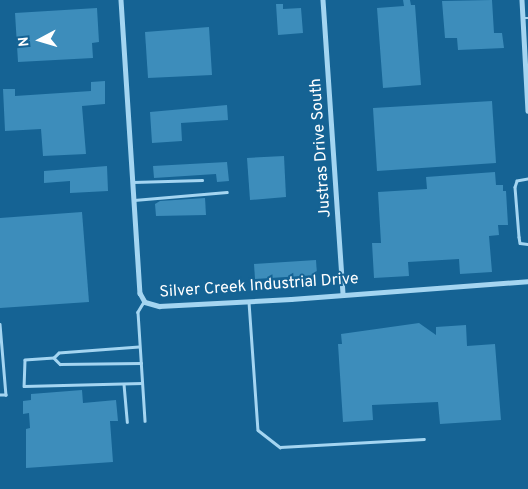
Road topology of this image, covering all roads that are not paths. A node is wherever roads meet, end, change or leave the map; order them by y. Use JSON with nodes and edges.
{"nodes":[{"id":1,"x":120,"y":0,"type":"edge"},
{"id":2,"x":322,"y":0,"type":"edge"},
{"id":3,"x":522,"y":0,"type":"edge"},
{"id":4,"x":525,"y":18,"type":"edge"},
{"id":5,"x":528,"y":111,"type":"edge"},
{"id":6,"x":528,"y":179,"type":"edge"},
{"id":7,"x":202,"y":180,"type":"dead end"},
{"id":8,"x":133,"y":182,"type":"junction"},
{"id":9,"x":227,"y":192,"type":"dead end"},
{"id":10,"x":134,"y":200,"type":"junction"},
{"id":11,"x":528,"y":244,"type":"edge"},
{"id":12,"x":528,"y":281,"type":"edge"},
{"id":13,"x":343,"y":293,"type":"junction"},
{"id":14,"x":249,"y":300,"type":"junction"},
{"id":15,"x":145,"y":302,"type":"junction"},
{"id":16,"x":0,"y":324,"type":"edge"},
{"id":17,"x":140,"y":347,"type":"junction"},
{"id":18,"x":54,"y":358,"type":"junction"},
{"id":19,"x":141,"y":363,"type":"junction"},
{"id":20,"x":142,"y":383,"type":"junction"},
{"id":21,"x":124,"y":384,"type":"junction"},
{"id":22,"x":0,"y":395,"type":"edge"},
{"id":23,"x":145,"y":421,"type":"dead end"},
{"id":24,"x":127,"y":422,"type":"dead end"},
{"id":25,"x":424,"y":439,"type":"dead end"}],
"edges":[{"from":1,"to":8,"type":"street","name":"Silver Creek Industrial Drive"},
{"from":2,"to":13,"type":"street","name":"Justras Drive South"},
{"from":3,"to":4,"type":"street"},
{"from":4,"to":5,"type":"street"},
{"from":6,"to":11,"type":"lane"},
{"from":7,"to":8,"type":"lane"},
{"from":8,"to":10,"type":"street","name":"Silver Creek Industrial Drive"},
{"from":9,"to":10,"type":"lane"},
{"from":10,"to":15,"type":"street","name":"Silver Creek Industrial Drive"},
{"from":12,"to":13,"type":"street","name":"Silver Creek Industrial Drive"},
{"from":13,"to":14,"type":"street","name":"Silver Creek Industrial Drive"},
{"from":14,"to":15,"type":"street","name":"Silver Creek Industrial Drive"},
{"from":14,"to":25,"type":"lane"},
{"from":15,"to":17,"type":"lane"},
{"from":16,"to":22,"type":"lane"},
{"from":17,"to":18,"type":"lane"},
{"from":17,"to":19,"type":"lane"},
{"from":18,"to":19,"type":"lane"},
{"from":18,"to":21,"type":"lane"},
{"from":19,"to":20,"type":"lane"},
{"from":20,"to":21,"type":"lane"},
{"from":20,"to":23,"type":"lane"},
{"from":21,"to":24,"type":"lane"}]}
